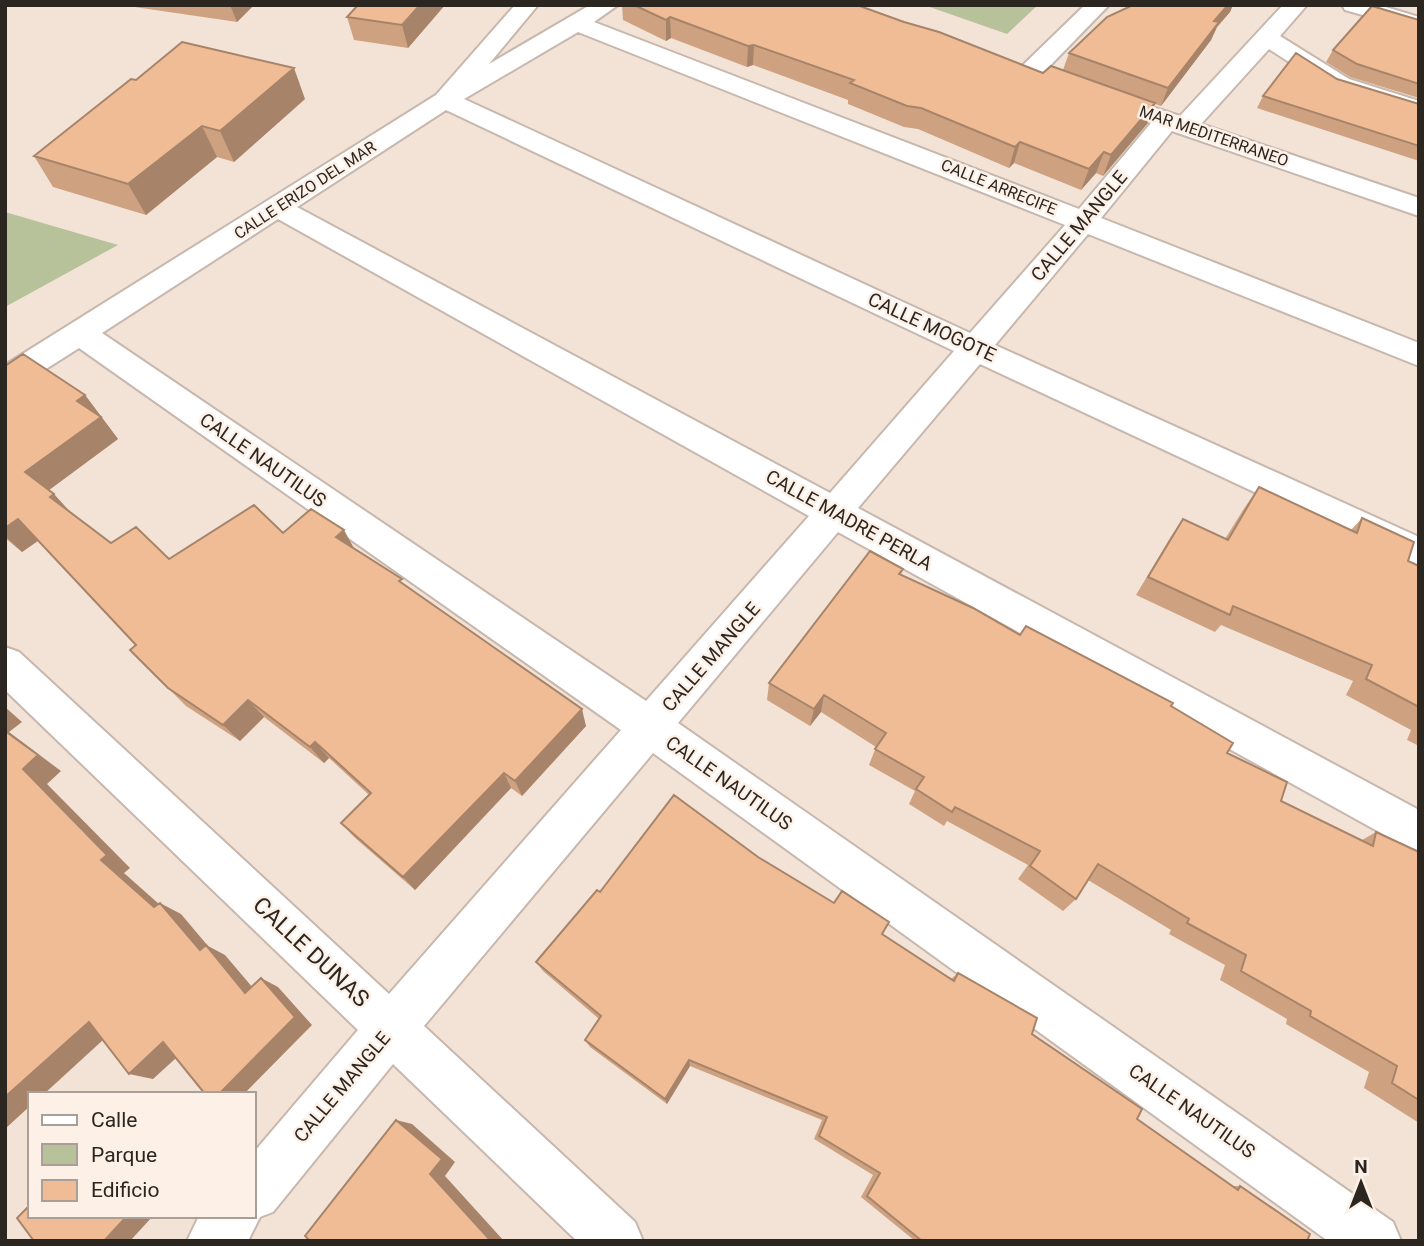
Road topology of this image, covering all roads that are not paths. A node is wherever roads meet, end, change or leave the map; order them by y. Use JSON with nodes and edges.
{"nodes":[{"id":1,"x":527,"y":5,"type":"edge"},
{"id":2,"x":607,"y":5,"type":"edge"},
{"id":3,"x":1098,"y":5,"type":"edge"},
{"id":4,"x":1296,"y":5,"type":"edge"},
{"id":5,"x":1353,"y":5,"type":"edge"},
{"id":6,"x":578,"y":24,"type":"junction"},
{"id":7,"x":1419,"y":24,"type":"edge"},
{"id":8,"x":1266,"y":37,"type":"junction"},
{"id":9,"x":1006,"y":62,"type":"edge"},
{"id":10,"x":1031,"y":71,"type":"junction"},
{"id":11,"x":1056,"y":80,"type":"edge"},
{"id":12,"x":445,"y":100,"type":"junction"},
{"id":13,"x":1118,"y":103,"type":"edge"},
{"id":14,"x":1419,"y":109,"type":"edge"},
{"id":15,"x":1176,"y":123,"type":"junction"},
{"id":16,"x":279,"y":208,"type":"junction"},
{"id":17,"x":1419,"y":208,"type":"edge"},
{"id":18,"x":1084,"y":221,"type":"junction"},
{"id":19,"x":80,"y":333,"type":"junction"},
{"id":20,"x":975,"y":346,"type":"junction"},
{"id":21,"x":1419,"y":355,"type":"edge"},
{"id":22,"x":5,"y":380,"type":"edge"},
{"id":23,"x":836,"y":512,"type":"junction"},
{"id":24,"x":1419,"y":554,"type":"edge"},
{"id":25,"x":5,"y":664,"type":"edge"},
{"id":26,"x":650,"y":727,"type":"junction"},
{"id":27,"x":1419,"y":833,"type":"edge"},
{"id":28,"x":391,"y":1028,"type":"junction"},
{"id":29,"x":256,"y":1191,"type":"edge"},
{"id":30,"x":232,"y":1218,"type":"edge"},
{"id":31,"x":214,"y":1241,"type":"edge"},
{"id":32,"x":617,"y":1241,"type":"edge"},
{"id":33,"x":1374,"y":1241,"type":"edge"}],
"edges":[{"from":1,"to":12,"type":"street"},
{"from":2,"to":6,"type":"street","name":"CALLE ERIZO DEL MAR"},
{"from":3,"to":10,"type":"street"},
{"from":4,"to":8,"type":"street","name":"CALLE MANGLE"},
{"from":5,"to":7,"type":"street"},
{"from":6,"to":12,"type":"street","name":"CALLE ERIZO DEL MAR"},
{"from":6,"to":18,"type":"street","name":"CALLE ARRECIFE"},
{"from":8,"to":14,"type":"street"},
{"from":8,"to":15,"type":"street","name":"CALLE MANGLE"},
{"from":9,"to":10,"type":"street"},
{"from":10,"to":11,"type":"street"},
{"from":12,"to":16,"type":"street","name":"CALLE ERIZO DEL MAR"},
{"from":12,"to":20,"type":"street","name":"CALLE MOGOTE"},
{"from":13,"to":15,"type":"street","name":"MAR MEDITERRANEO"},
{"from":15,"to":17,"type":"street","name":"MAR MEDITERRANEO"},
{"from":15,"to":18,"type":"street","name":"CALLE MANGLE"},
{"from":16,"to":19,"type":"street","name":"CALLE ERIZO DEL MAR"},
{"from":16,"to":23,"type":"street","name":"CALLE MADRE PERLA"},
{"from":18,"to":20,"type":"street","name":"CALLE MANGLE"},
{"from":18,"to":21,"type":"street","name":"CALLE ARRECIFE"},
{"from":19,"to":22,"type":"street","name":"CALLE ERIZO DEL MAR"},
{"from":19,"to":26,"type":"street","name":"CALLE NAUTILUS"},
{"from":20,"to":23,"type":"street","name":"CALLE MANGLE"},
{"from":20,"to":24,"type":"street","name":"CALLE MOGOTE"},
{"from":23,"to":26,"type":"street","name":"CALLE MANGLE"},
{"from":23,"to":27,"type":"street","name":"CALLE MADRE PERLA"},
{"from":25,"to":28,"type":"street","name":"CALLE DUNAS"},
{"from":26,"to":28,"type":"street","name":"CALLE MANGLE"},
{"from":26,"to":33,"type":"street","name":"CALLE NAUTILUS"},
{"from":28,"to":29,"type":"street","name":"CALLE MANGLE"},
{"from":28,"to":32,"type":"street","name":"CALLE DUNAS"},
{"from":30,"to":31,"type":"street"}]}
